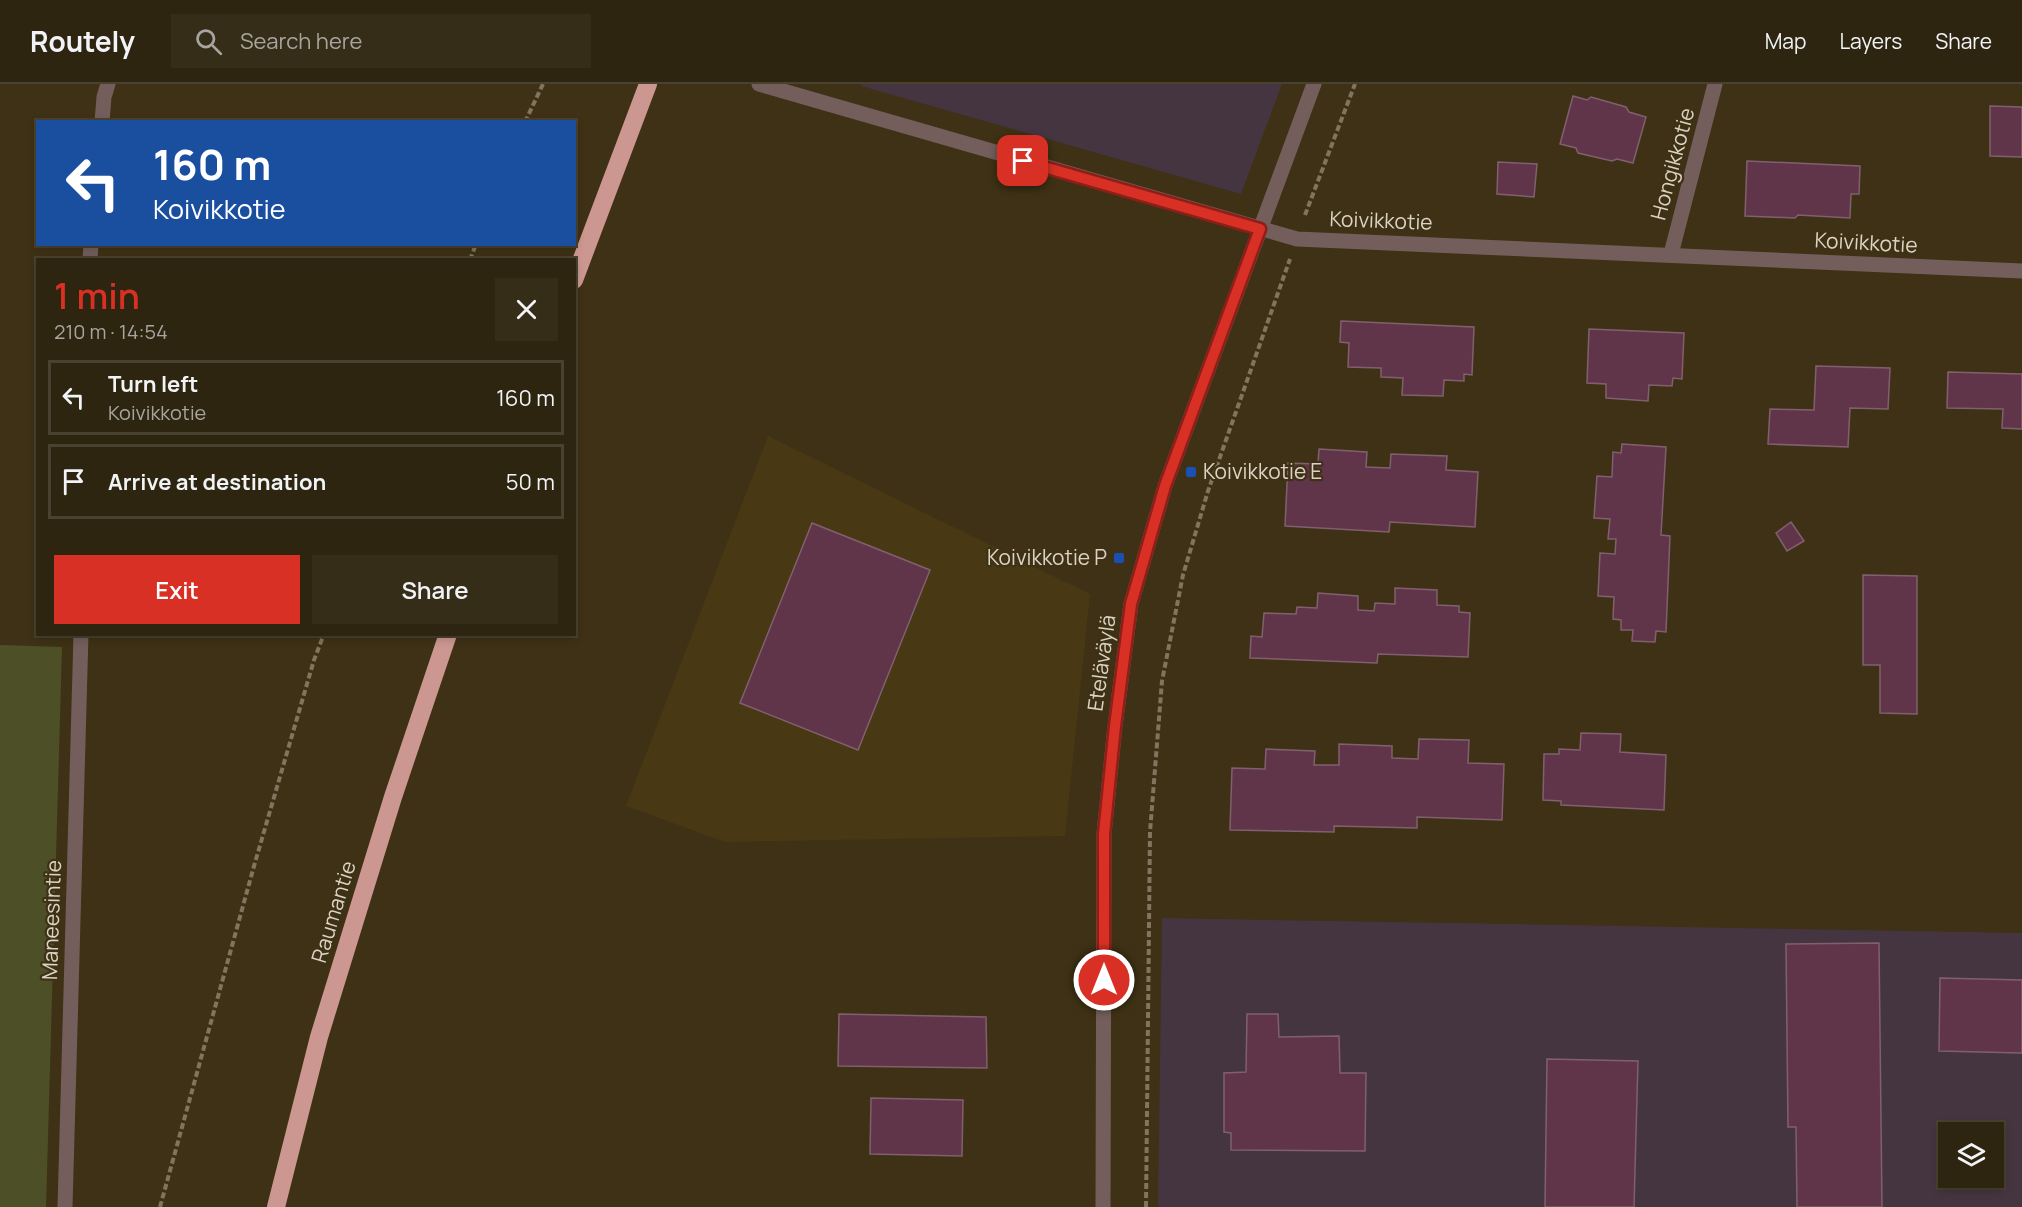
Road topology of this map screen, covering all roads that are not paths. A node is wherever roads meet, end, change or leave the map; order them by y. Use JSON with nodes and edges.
{"nodes":[{"id":1,"x":108,"y":84,"type":"edge"},
{"id":2,"x":648,"y":84,"type":"edge"},
{"id":3,"x":759,"y":84,"type":"edge"},
{"id":4,"x":1314,"y":84,"type":"edge"},
{"id":5,"x":1715,"y":84,"type":"edge"},
{"id":6,"x":102,"y":120,"type":"edge"},
{"id":7,"x":1260,"y":229,"type":"junction"},
{"id":8,"x":1671,"y":254,"type":"junction"},
{"id":9,"x":2022,"y":271,"type":"edge"},
{"id":10,"x":576,"y":275,"type":"edge"},
{"id":11,"x":81,"y":636,"type":"edge"},
{"id":12,"x":447,"y":636,"type":"edge"},
{"id":13,"x":65,"y":1207,"type":"edge"},
{"id":14,"x":276,"y":1207,"type":"edge"},
{"id":15,"x":1103,"y":1207,"type":"edge"}],
"edges":[{"from":1,"to":6,"type":"street"},
{"from":2,"to":10,"type":"highway"},
{"from":3,"to":7,"type":"street","name":"Koivikkotie"},
{"from":4,"to":7,"type":"street","name":"Eteläväylä"},
{"from":5,"to":8,"type":"street","name":"Hongikkotie"},
{"from":7,"to":8,"type":"street","name":"Koivikkotie"},
{"from":7,"to":15,"type":"street","name":"Eteläväylä"},
{"from":8,"to":9,"type":"street","name":"Koivikkotie"},
{"from":11,"to":13,"type":"street","name":"Maneesintie"},
{"from":12,"to":14,"type":"highway","name":"Raumantie"}]}
